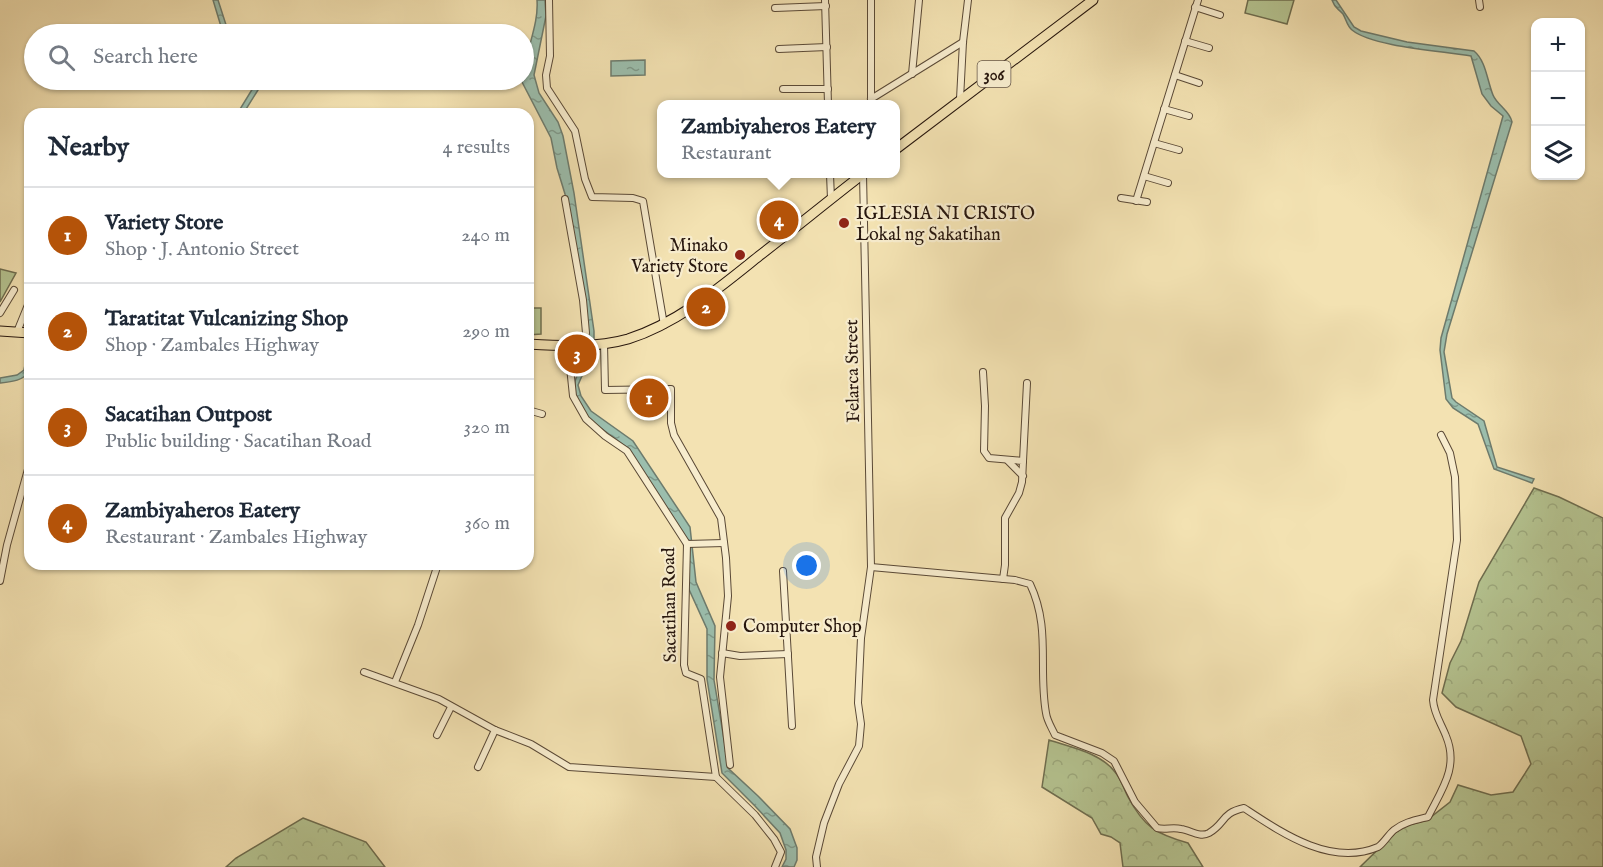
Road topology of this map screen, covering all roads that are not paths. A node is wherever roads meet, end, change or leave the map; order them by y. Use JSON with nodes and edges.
{"nodes":[{"id":1,"x":549,"y":0,"type":"edge"},
{"id":2,"x":871,"y":0,"type":"edge"},
{"id":3,"x":919,"y":0,"type":"edge"},
{"id":4,"x":968,"y":0,"type":"edge"},
{"id":5,"x":1093,"y":0,"type":"edge"},
{"id":6,"x":826,"y":3,"type":"edge"},
{"id":7,"x":1197,"y":4,"type":"edge"},
{"id":8,"x":776,"y":8,"type":"dead end"},
{"id":9,"x":1220,"y":15,"type":"dead end"},
{"id":10,"x":1185,"y":41,"type":"junction"},
{"id":11,"x":963,"y":42,"type":"junction"},
{"id":12,"x":827,"y":47,"type":"junction"},
{"id":13,"x":1209,"y":48,"type":"dead end"},
{"id":14,"x":779,"y":49,"type":"dead end"},
{"id":15,"x":912,"y":74,"type":"junction"},
{"id":16,"x":1174,"y":75,"type":"junction"},
{"id":17,"x":1198,"y":83,"type":"dead end"},
{"id":18,"x":783,"y":89,"type":"dead end"},
{"id":19,"x":828,"y":89,"type":"junction"},
{"id":20,"x":960,"y":99,"type":"junction"},
{"id":21,"x":828,"y":100,"type":"edge"},
{"id":22,"x":871,"y":100,"type":"edge"},
{"id":23,"x":874,"y":100,"type":"edge"},
{"id":24,"x":1164,"y":109,"type":"junction"},
{"id":25,"x":1189,"y":116,"type":"dead end"},
{"id":26,"x":1154,"y":143,"type":"junction"},
{"id":27,"x":900,"y":146,"type":"edge"},
{"id":28,"x":1179,"y":150,"type":"dead end"},
{"id":29,"x":1144,"y":176,"type":"junction"},
{"id":30,"x":830,"y":178,"type":"edge"},
{"id":31,"x":858,"y":178,"type":"edge"},
{"id":32,"x":863,"y":178,"type":"edge"},
{"id":33,"x":1168,"y":183,"type":"dead end"},
{"id":34,"x":1121,"y":198,"type":"dead end"},
{"id":35,"x":565,"y":199,"type":"dead end"},
{"id":36,"x":831,"y":199,"type":"junction"},
{"id":37,"x":1136,"y":201,"type":"junction"},
{"id":38,"x":1147,"y":202,"type":"dead end"},
{"id":39,"x":14,"y":290,"type":"dead end"},
{"id":40,"x":0,"y":313,"type":"edge"},
{"id":41,"x":24,"y":315,"type":"edge"},
{"id":42,"x":664,"y":325,"type":"junction"},
{"id":43,"x":0,"y":331,"type":"edge"},
{"id":44,"x":17,"y":332,"type":"junction"},
{"id":45,"x":24,"y":333,"type":"edge"},
{"id":46,"x":602,"y":343,"type":"junction"},
{"id":47,"x":534,"y":344,"type":"edge"},
{"id":48,"x":584,"y":344,"type":"junction"},
{"id":49,"x":571,"y":345,"type":"junction"},
{"id":50,"x":983,"y":372,"type":"dead end"},
{"id":51,"x":1027,"y":383,"type":"dead end"},
{"id":52,"x":534,"y":412,"type":"edge"},
{"id":53,"x":542,"y":414,"type":"dead end"},
{"id":54,"x":1442,"y":435,"type":"dead end"},
{"id":55,"x":1008,"y":461,"type":"junction"},
{"id":56,"x":1023,"y":461,"type":"junction"},
{"id":57,"x":1023,"y":476,"type":"junction"},
{"id":58,"x":24,"y":484,"type":"edge"},
{"id":59,"x":724,"y":543,"type":"junction"},
{"id":60,"x":687,"y":544,"type":"junction"},
{"id":61,"x":871,"y":567,"type":"junction"},
{"id":62,"x":436,"y":570,"type":"edge"},
{"id":63,"x":783,"y":571,"type":"dead end"},
{"id":64,"x":1003,"y":579,"type":"junction"},
{"id":65,"x":0,"y":581,"type":"edge"},
{"id":66,"x":722,"y":653,"type":"junction"},
{"id":67,"x":788,"y":654,"type":"junction"},
{"id":68,"x":364,"y":672,"type":"dead end"},
{"id":69,"x":395,"y":682,"type":"junction"},
{"id":70,"x":451,"y":707,"type":"junction"},
{"id":71,"x":792,"y":726,"type":"dead end"},
{"id":72,"x":495,"y":730,"type":"junction"},
{"id":73,"x":437,"y":735,"type":"dead end"},
{"id":74,"x":730,"y":765,"type":"dead end"},
{"id":75,"x":478,"y":767,"type":"dead end"},
{"id":76,"x":716,"y":777,"type":"junction"},
{"id":77,"x":775,"y":867,"type":"edge"},
{"id":78,"x":817,"y":867,"type":"edge"}],
"edges":[{"from":1,"to":42,"type":"street"},
{"from":2,"to":22,"type":"street"},
{"from":3,"to":15,"type":"street"},
{"from":4,"to":11,"type":"street"},
{"from":5,"to":20,"type":"main road","number":"306"},
{"from":6,"to":8,"type":"street"},
{"from":6,"to":12,"type":"street"},
{"from":7,"to":9,"type":"street"},
{"from":7,"to":10,"type":"street"},
{"from":10,"to":13,"type":"street"},
{"from":10,"to":16,"type":"street"},
{"from":11,"to":15,"type":"street"},
{"from":11,"to":20,"type":"street"},
{"from":12,"to":14,"type":"street"},
{"from":12,"to":19,"type":"street"},
{"from":15,"to":23,"type":"street"},
{"from":16,"to":17,"type":"street"},
{"from":16,"to":24,"type":"street"},
{"from":18,"to":19,"type":"street"},
{"from":19,"to":21,"type":"street"},
{"from":20,"to":27,"type":"main road","number":"306"},
{"from":24,"to":25,"type":"street"},
{"from":24,"to":26,"type":"street"},
{"from":26,"to":28,"type":"street"},
{"from":26,"to":29,"type":"street"},
{"from":29,"to":33,"type":"street"},
{"from":29,"to":37,"type":"street"},
{"from":30,"to":36,"type":"street"},
{"from":31,"to":36,"type":"main road"},
{"from":32,"to":61,"type":"street","name":"Felarca Street"},
{"from":34,"to":37,"type":"street"},
{"from":35,"to":48,"type":"street"},
{"from":36,"to":42,"type":"main road"},
{"from":37,"to":38,"type":"street"},
{"from":39,"to":40,"type":"street"},
{"from":41,"to":44,"type":"street"},
{"from":42,"to":46,"type":"main road"},
{"from":43,"to":44,"type":"main road"},
{"from":44,"to":45,"type":"main road"},
{"from":46,"to":48,"type":"main road"},
{"from":46,"to":59,"type":"street"},
{"from":47,"to":49,"type":"main road"},
{"from":48,"to":49,"type":"main road"},
{"from":49,"to":60,"type":"street","name":"Sacatihan Road"},
{"from":50,"to":55,"type":"street"},
{"from":51,"to":56,"type":"street"},
{"from":52,"to":53,"type":"street"},
{"from":54,"to":64,"type":"street"},
{"from":55,"to":56,"type":"street"},
{"from":55,"to":57,"type":"street"},
{"from":56,"to":57,"type":"street"},
{"from":57,"to":64,"type":"street"},
{"from":58,"to":65,"type":"street"},
{"from":59,"to":60,"type":"street"},
{"from":59,"to":66,"type":"street"},
{"from":60,"to":76,"type":"street","name":"Sacatihan Road"},
{"from":61,"to":64,"type":"street"},
{"from":61,"to":78,"type":"street","name":"Felarca Street"},
{"from":62,"to":69,"type":"street"},
{"from":63,"to":67,"type":"street"},
{"from":66,"to":67,"type":"street"},
{"from":66,"to":74,"type":"street"},
{"from":67,"to":71,"type":"street"},
{"from":68,"to":69,"type":"street"},
{"from":69,"to":70,"type":"street"},
{"from":70,"to":72,"type":"street"},
{"from":70,"to":73,"type":"street"},
{"from":72,"to":75,"type":"street"},
{"from":72,"to":76,"type":"street"},
{"from":76,"to":77,"type":"street"}]}
